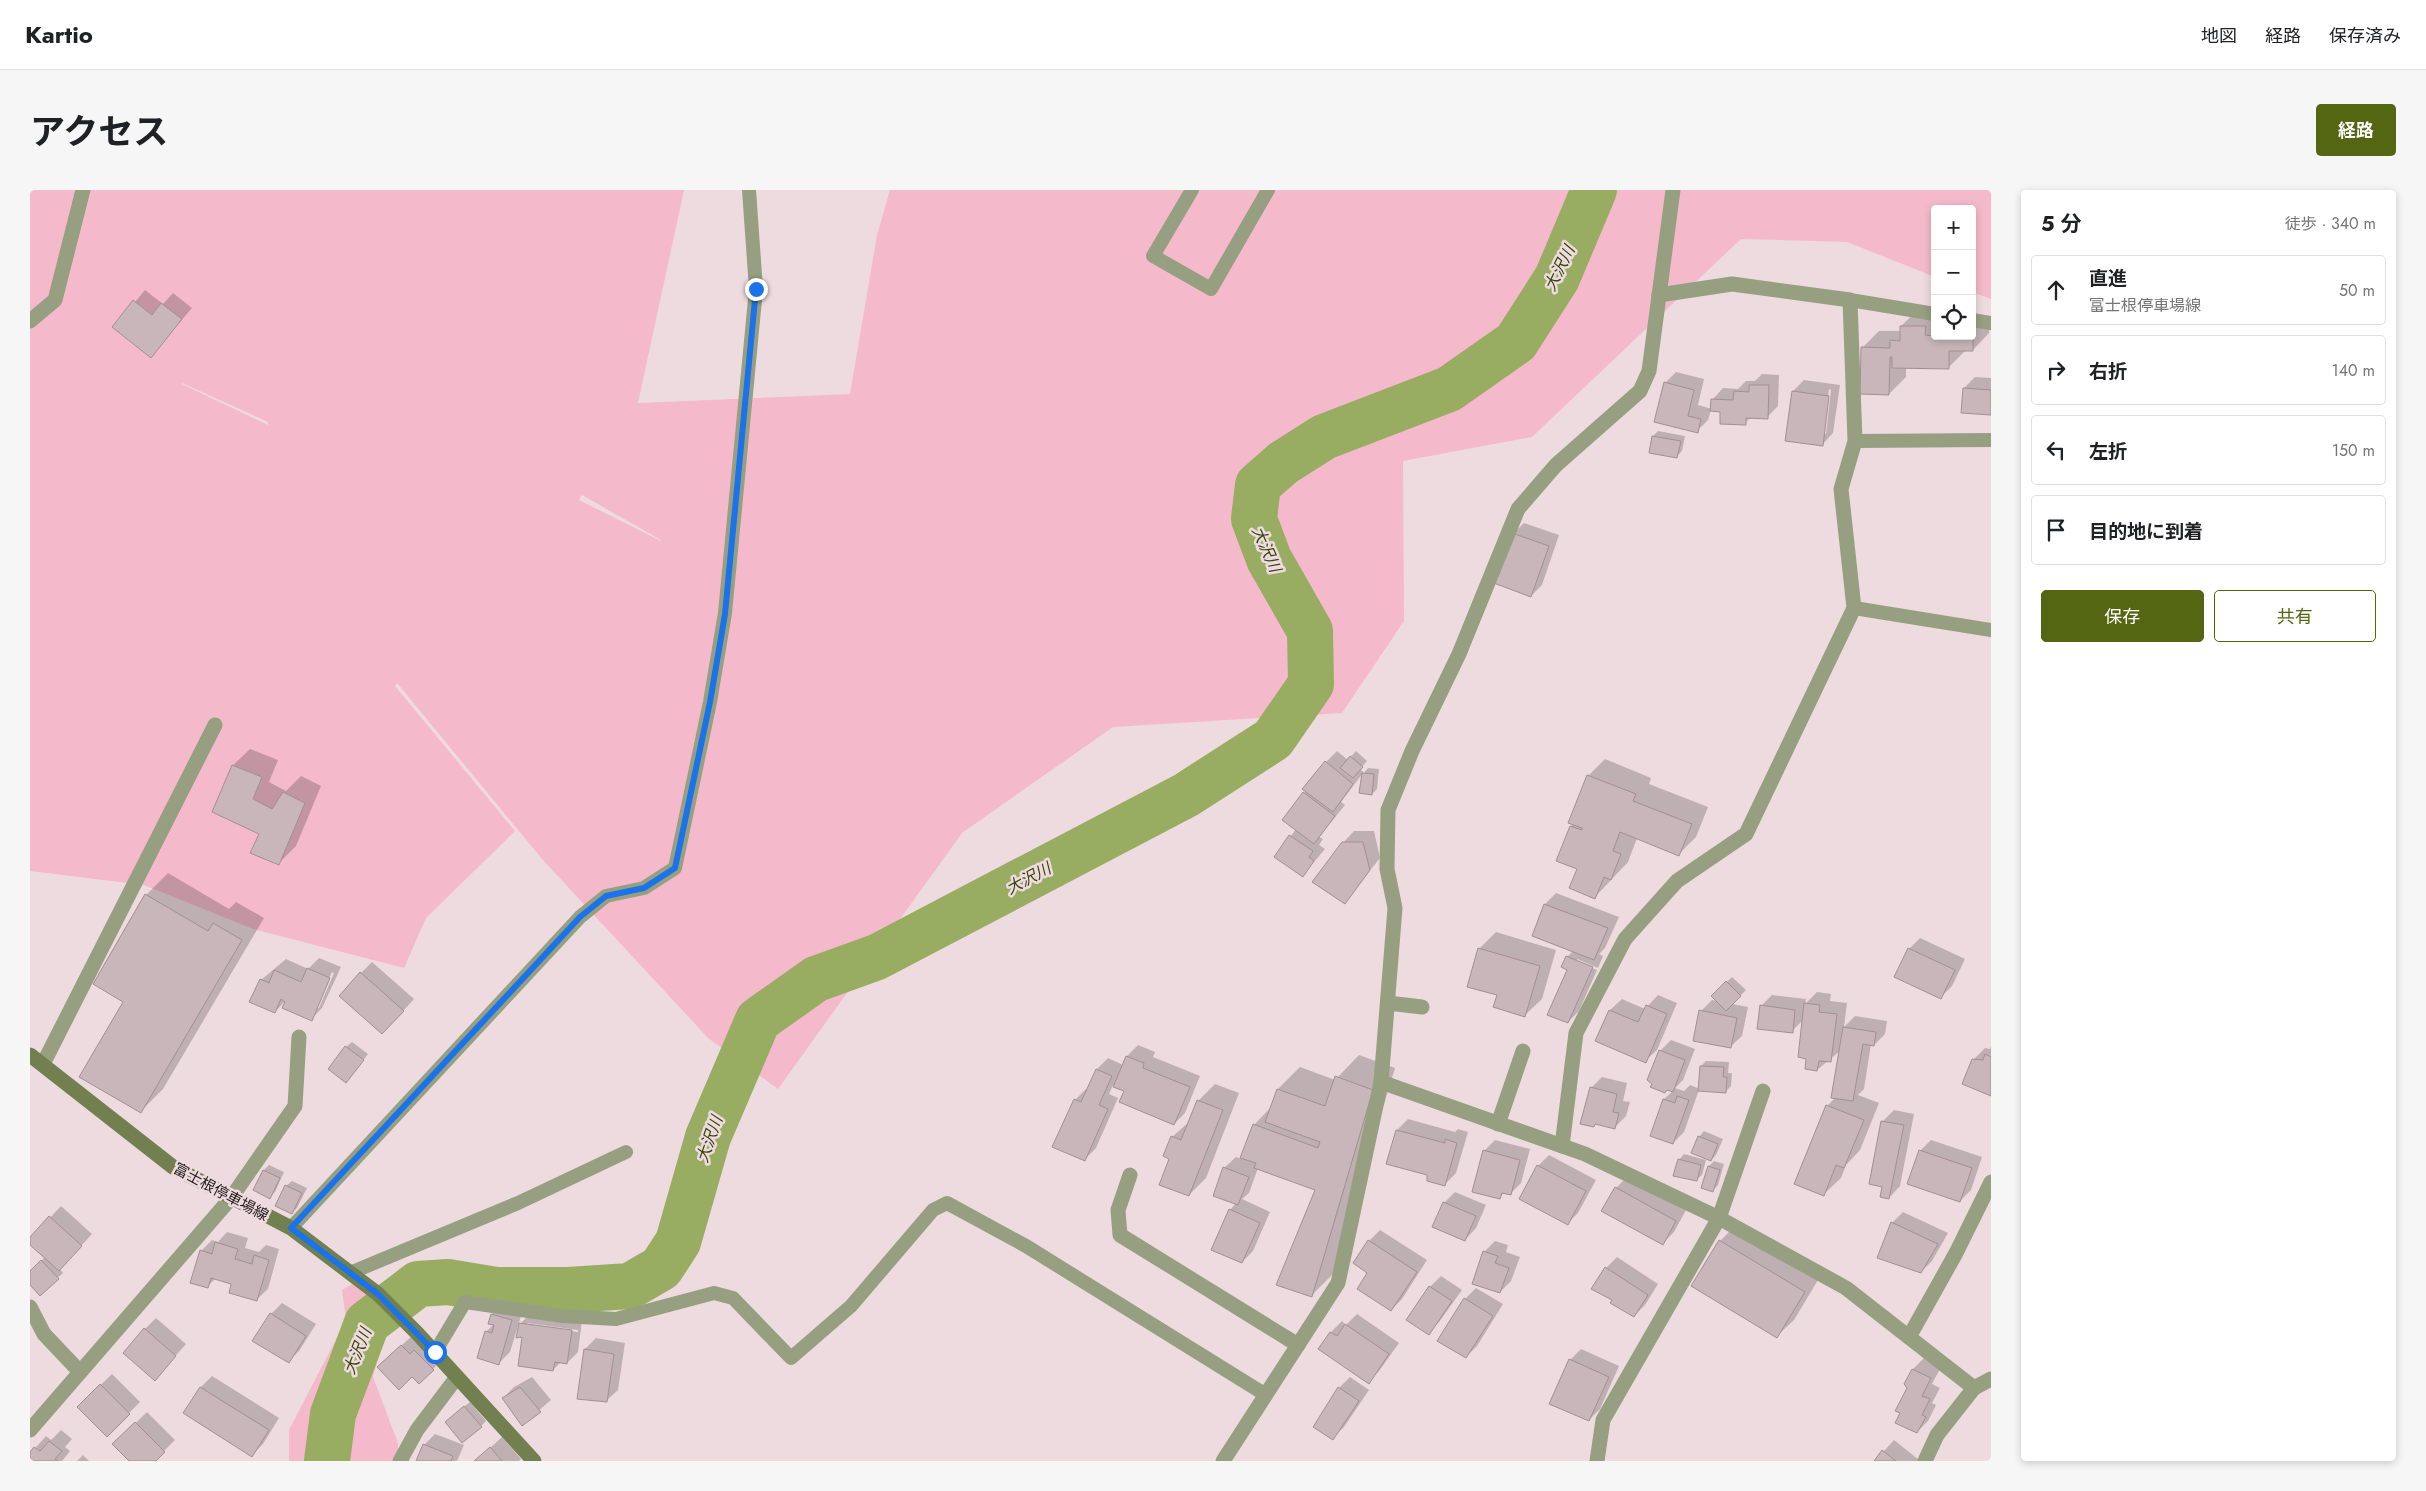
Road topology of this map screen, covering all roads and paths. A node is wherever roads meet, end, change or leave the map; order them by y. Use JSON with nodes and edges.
{"nodes":[{"id":1,"x":83,"y":190,"type":"edge"},
{"id":2,"x":749,"y":190,"type":"edge"},
{"id":3,"x":1192,"y":190,"type":"edge"},
{"id":4,"x":1268,"y":190,"type":"edge"},
{"id":5,"x":1673,"y":190,"type":"edge"},
{"id":6,"x":1659,"y":295,"type":"junction"},
{"id":7,"x":1850,"y":300,"type":"junction"},
{"id":8,"x":1931,"y":313,"type":"edge"},
{"id":9,"x":30,"y":321,"type":"edge"},
{"id":10,"x":1976,"y":321,"type":"edge"},
{"id":11,"x":1991,"y":323,"type":"edge"},
{"id":12,"x":1991,"y":440,"type":"edge"},
{"id":13,"x":1855,"y":441,"type":"junction"},
{"id":14,"x":1854,"y":608,"type":"junction"},
{"id":15,"x":1991,"y":630,"type":"edge"},
{"id":16,"x":215,"y":725,"type":"dead end"},
{"id":17,"x":1388,"y":1003,"type":"junction"},
{"id":18,"x":1422,"y":1007,"type":"dead end"},
{"id":19,"x":299,"y":1037,"type":"dead end"},
{"id":20,"x":1523,"y":1051,"type":"dead end"},
{"id":21,"x":30,"y":1054,"type":"edge"},
{"id":22,"x":43,"y":1064,"type":"junction"},
{"id":23,"x":1382,"y":1082,"type":"junction"},
{"id":24,"x":1763,"y":1091,"type":"dead end"},
{"id":25,"x":1498,"y":1124,"type":"junction"},
{"id":26,"x":1562,"y":1146,"type":"junction"},
{"id":27,"x":626,"y":1152,"type":"dead end"},
{"id":28,"x":1130,"y":1175,"type":"dead end"},
{"id":29,"x":1991,"y":1182,"type":"edge"},
{"id":30,"x":231,"y":1198,"type":"junction"},
{"id":31,"x":1719,"y":1218,"type":"junction"},
{"id":32,"x":291,"y":1228,"type":"junction"},
{"id":33,"x":350,"y":1272,"type":"junction"},
{"id":34,"x":30,"y":1307,"type":"edge"},
{"id":35,"x":1909,"y":1337,"type":"junction"},
{"id":36,"x":1298,"y":1345,"type":"junction"},
{"id":37,"x":435,"y":1352,"type":"junction"},
{"id":38,"x":80,"y":1372,"type":"junction"},
{"id":39,"x":458,"y":1377,"type":"junction"},
{"id":40,"x":1991,"y":1379,"type":"edge"},
{"id":41,"x":1974,"y":1388,"type":"junction"},
{"id":42,"x":1266,"y":1395,"type":"junction"},
{"id":43,"x":30,"y":1430,"type":"edge"},
{"id":44,"x":400,"y":1461,"type":"edge"},
{"id":45,"x":534,"y":1461,"type":"edge"},
{"id":46,"x":1223,"y":1461,"type":"edge"},
{"id":47,"x":1597,"y":1461,"type":"edge"},
{"id":48,"x":1926,"y":1461,"type":"edge"}],
"edges":[{"from":1,"to":9,"type":"street"},
{"from":2,"to":32,"type":"lane"},
{"from":3,"to":4,"type":"lane"},
{"from":5,"to":6,"type":"street"},
{"from":6,"to":7,"type":"street"},
{"from":6,"to":17,"type":"street"},
{"from":7,"to":8,"type":"lane"},
{"from":7,"to":13,"type":"street"},
{"from":10,"to":11,"type":"lane"},
{"from":12,"to":13,"type":"lane"},
{"from":13,"to":14,"type":"street"},
{"from":14,"to":15,"type":"lane"},
{"from":14,"to":26,"type":"street"},
{"from":16,"to":22,"type":"street"},
{"from":17,"to":18,"type":"street"},
{"from":17,"to":23,"type":"street"},
{"from":19,"to":30,"type":"street"},
{"from":20,"to":25,"type":"street"},
{"from":21,"to":22,"type":"main road","name":"富士根停車場線"},
{"from":22,"to":30,"type":"main road","name":"富士根停車場線"},
{"from":23,"to":25,"type":"street"},
{"from":23,"to":36,"type":"street"},
{"from":24,"to":31,"type":"street"},
{"from":25,"to":26,"type":"street"},
{"from":26,"to":31,"type":"street"},
{"from":27,"to":33,"type":"lane"},
{"from":28,"to":36,"type":"street"},
{"from":29,"to":35,"type":"street"},
{"from":30,"to":32,"type":"main road","name":"富士根停車場線"},
{"from":30,"to":38,"type":"street"},
{"from":31,"to":35,"type":"street"},
{"from":31,"to":47,"type":"street"},
{"from":32,"to":33,"type":"main road","name":"富士根停車場線"},
{"from":33,"to":37,"type":"main road","name":"富士根停車場線"},
{"from":34,"to":38,"type":"street"},
{"from":35,"to":41,"type":"street"},
{"from":36,"to":42,"type":"street"},
{"from":37,"to":39,"type":"main road","name":"富士根停車場線"},
{"from":37,"to":42,"type":"lane"},
{"from":38,"to":43,"type":"street"},
{"from":39,"to":44,"type":"street"},
{"from":39,"to":45,"type":"main road","name":"富士根停車場線"},
{"from":40,"to":41,"type":"street"},
{"from":41,"to":48,"type":"street"},
{"from":42,"to":46,"type":"street"}]}
